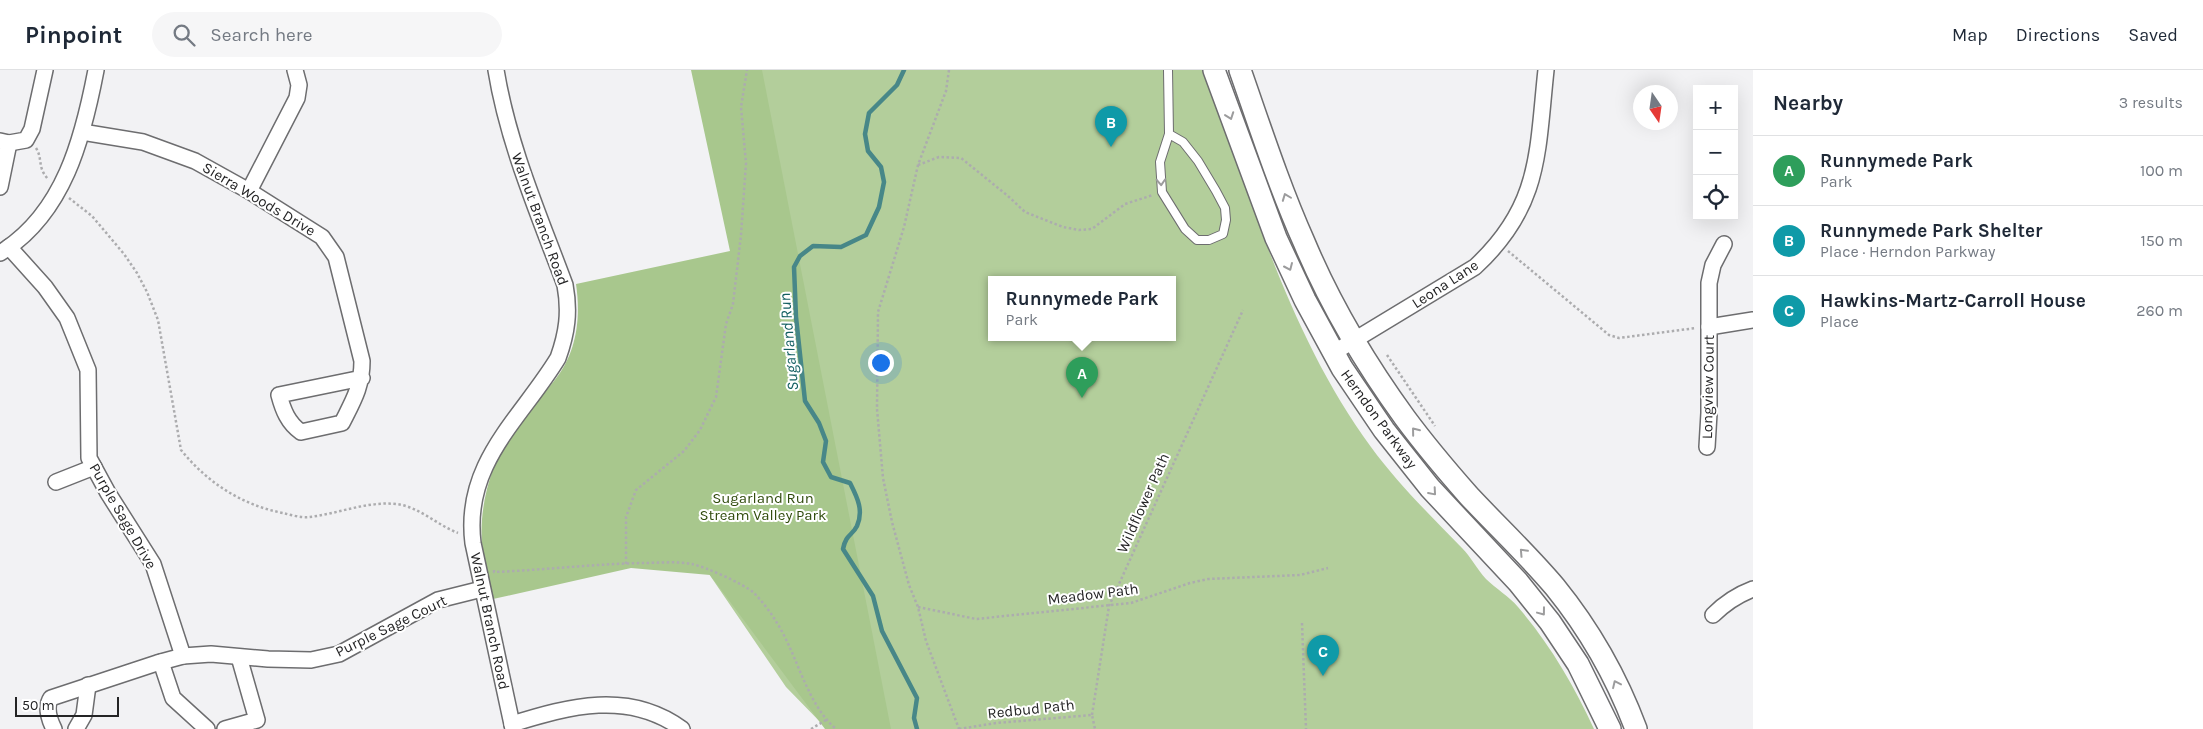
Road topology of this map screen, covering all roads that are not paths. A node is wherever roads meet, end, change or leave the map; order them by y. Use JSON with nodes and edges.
{"nodes":[{"id":1,"x":46,"y":70,"type":"edge"},
{"id":2,"x":96,"y":70,"type":"edge"},
{"id":3,"x":295,"y":70,"type":"edge"},
{"id":4,"x":496,"y":70,"type":"edge"},
{"id":5,"x":1168,"y":70,"type":"edge"},
{"id":6,"x":1214,"y":70,"type":"edge"},
{"id":7,"x":1240,"y":70,"type":"edge"},
{"id":8,"x":1546,"y":70,"type":"edge"},
{"id":9,"x":82,"y":132,"type":"junction"},
{"id":10,"x":1169,"y":134,"type":"junction"},
{"id":11,"x":4,"y":142,"type":"edge"},
{"id":12,"x":0,"y":187,"type":"edge"},
{"id":13,"x":249,"y":191,"type":"junction"},
{"id":14,"x":1724,"y":244,"type":"dead end"},
{"id":15,"x":4,"y":250,"type":"edge"},
{"id":16,"x":1753,"y":320,"type":"edge"},
{"id":17,"x":1710,"y":327,"type":"junction"},
{"id":18,"x":1354,"y":340,"type":"junction"},
{"id":19,"x":1334,"y":353,"type":"junction"},
{"id":20,"x":362,"y":378,"type":"junction"},
{"id":21,"x":1707,"y":447,"type":"dead end"},
{"id":22,"x":94,"y":467,"type":"junction"},
{"id":23,"x":56,"y":482,"type":"dead end"},
{"id":24,"x":482,"y":589,"type":"junction"},
{"id":25,"x":1753,"y":590,"type":"edge"},
{"id":26,"x":1713,"y":615,"type":"dead end"},
{"id":27,"x":183,"y":656,"type":"junction"},
{"id":28,"x":239,"y":657,"type":"junction"},
{"id":29,"x":161,"y":662,"type":"junction"},
{"id":30,"x":88,"y":685,"type":"junction"},
{"id":31,"x":513,"y":726,"type":"edge"},
{"id":32,"x":54,"y":729,"type":"edge"},
{"id":33,"x":76,"y":729,"type":"edge"},
{"id":34,"x":207,"y":729,"type":"edge"},
{"id":35,"x":225,"y":729,"type":"edge"},
{"id":36,"x":682,"y":729,"type":"edge"},
{"id":37,"x":1610,"y":729,"type":"edge"},
{"id":38,"x":1636,"y":729,"type":"edge"}],
"edges":[{"from":1,"to":11,"type":"street"},
{"from":2,"to":9,"type":"street"},
{"from":3,"to":13,"type":"street"},
{"from":4,"to":24,"type":"street","name":"Walnut Branch Road"},
{"from":5,"to":10,"type":"lane"},
{"from":6,"to":19,"type":"main road","name":"Herndon Parkway","one_way":true},
{"from":18,"to":7,"type":"main road","name":"Herndon Parkway","one_way":true},
{"from":8,"to":18,"type":"street","name":"Leona Lane"},
{"from":9,"to":13,"type":"street","name":"Sierra Woods Drive"},
{"from":9,"to":15,"type":"street"},
{"from":10,"to":10,"type":"lane","one_way":true},
{"from":11,"to":12,"type":"street"},
{"from":13,"to":20,"type":"street","name":"Sierra Woods Drive"},
{"from":14,"to":17,"type":"street","name":"Longview Court"},
{"from":15,"to":22,"type":"street","name":"Purple Sage Drive"},
{"from":16,"to":17,"type":"street"},
{"from":17,"to":21,"type":"street","name":"Longview Court"},
{"from":18,"to":19,"type":"street","name":"Leona Lane"},
{"from":38,"to":18,"type":"main road","name":"Herndon Parkway","one_way":true},
{"from":19,"to":37,"type":"main road","name":"Herndon Parkway","one_way":true},
{"from":20,"to":20,"type":"street","name":"Sierra Woods Drive"},
{"from":22,"to":23,"type":"street"},
{"from":22,"to":27,"type":"street","name":"Purple Sage Drive"},
{"from":24,"to":28,"type":"street","name":"Purple Sage Court"},
{"from":24,"to":31,"type":"street","name":"Walnut Branch Road"},
{"from":25,"to":26,"type":"street"},
{"from":27,"to":28,"type":"street","name":"Purple Sage Court"},
{"from":27,"to":29,"type":"street","name":"Purple Sage Court"},
{"from":28,"to":35,"type":"street"},
{"from":29,"to":30,"type":"street","name":"Purple Sage Court"},
{"from":29,"to":34,"type":"street"},
{"from":30,"to":32,"type":"street","name":"Purple Sage Court"},
{"from":30,"to":33,"type":"street"},
{"from":31,"to":36,"type":"street"}]}
